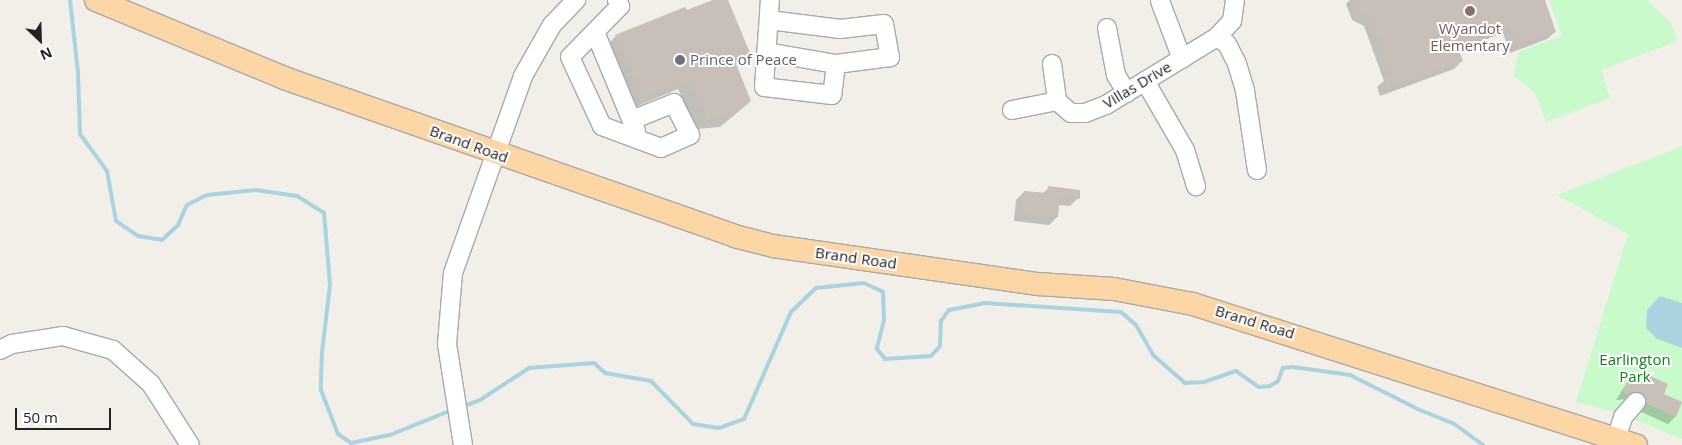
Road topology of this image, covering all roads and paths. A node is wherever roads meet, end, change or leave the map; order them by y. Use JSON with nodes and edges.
{"nodes":[{"id":1,"x":96,"y":0,"type":"edge"},
{"id":2,"x":576,"y":0,"type":"edge"},
{"id":3,"x":617,"y":0,"type":"edge"},
{"id":4,"x":770,"y":0,"type":"edge"},
{"id":5,"x":1235,"y":0,"type":"edge"},
{"id":6,"x":1160,"y":1,"type":"dead end"},
{"id":7,"x":769,"y":20,"type":"junction"},
{"id":8,"x":1107,"y":28,"type":"dead end"},
{"id":9,"x":595,"y":32,"type":"junction"},
{"id":10,"x":1217,"y":37,"type":"junction"},
{"id":11,"x":767,"y":52,"type":"junction"},
{"id":12,"x":1182,"y":59,"type":"junction"},
{"id":13,"x":836,"y":64,"type":"junction"},
{"id":14,"x":1052,"y":64,"type":"dead end"},
{"id":15,"x":1146,"y":81,"type":"junction"},
{"id":16,"x":1127,"y":93,"type":"junction"},
{"id":17,"x":1056,"y":101,"type":"junction"},
{"id":18,"x":1012,"y":110,"type":"dead end"},
{"id":19,"x":632,"y":120,"type":"junction"},
{"id":20,"x":640,"y":140,"type":"junction"},
{"id":21,"x":495,"y":153,"type":"junction"},
{"id":22,"x":1257,"y":170,"type":"dead end"},
{"id":23,"x":1196,"y":186,"type":"dead end"},
{"id":24,"x":0,"y":350,"type":"edge"},
{"id":25,"x":1636,"y":402,"type":"dead end"},
{"id":26,"x":1626,"y":442,"type":"edge"},
{"id":27,"x":190,"y":445,"type":"edge"},
{"id":28,"x":464,"y":445,"type":"edge"}],
"edges":[{"from":1,"to":21,"type":"main road","name":"Brand Road"},
{"from":2,"to":21,"type":"street"},
{"from":3,"to":9,"type":"street"},
{"from":4,"to":7,"type":"street"},
{"from":5,"to":10,"type":"street","name":"Villas Drive"},
{"from":6,"to":12,"type":"street"},
{"from":7,"to":11,"type":"street"},
{"from":7,"to":13,"type":"street"},
{"from":8,"to":16,"type":"street"},
{"from":9,"to":19,"type":"street"},
{"from":9,"to":20,"type":"street"},
{"from":10,"to":12,"type":"street","name":"Villas Drive"},
{"from":10,"to":22,"type":"street"},
{"from":11,"to":13,"type":"street"},
{"from":11,"to":13,"type":"street"},
{"from":12,"to":15,"type":"street","name":"Villas Drive"},
{"from":14,"to":17,"type":"street"},
{"from":15,"to":16,"type":"street","name":"Villas Drive"},
{"from":15,"to":23,"type":"street"},
{"from":16,"to":17,"type":"street","name":"Villas Drive"},
{"from":17,"to":18,"type":"street"},
{"from":19,"to":20,"type":"street"},
{"from":19,"to":20,"type":"street"},
{"from":21,"to":26,"type":"main road","name":"Brand Road"},
{"from":21,"to":28,"type":"street"},
{"from":24,"to":27,"type":"street"},
{"from":25,"to":26,"type":"street"}]}
